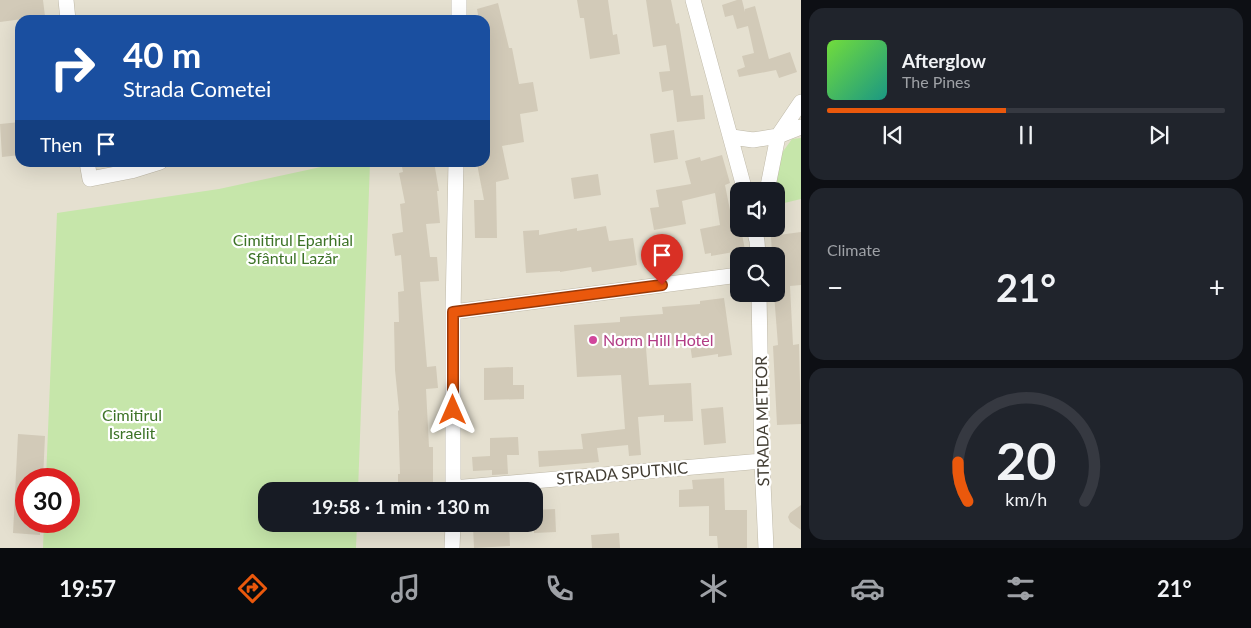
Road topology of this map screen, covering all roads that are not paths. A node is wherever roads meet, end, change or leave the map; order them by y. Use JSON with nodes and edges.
{"nodes":[{"id":1,"x":66,"y":0,"type":"edge"},
{"id":2,"x":459,"y":0,"type":"edge"},
{"id":3,"x":693,"y":0,"type":"edge"},
{"id":4,"x":68,"y":15,"type":"edge"},
{"id":5,"x":459,"y":15,"type":"edge"},
{"id":6,"x":801,"y":102,"type":"edge"},
{"id":7,"x":801,"y":127,"type":"edge"},
{"id":8,"x":778,"y":136,"type":"junction"},
{"id":9,"x":732,"y":137,"type":"junction"},
{"id":10,"x":88,"y":167,"type":"edge"},
{"id":11,"x":144,"y":167,"type":"edge"},
{"id":12,"x":456,"y":167,"type":"edge"},
{"id":13,"x":743,"y":182,"type":"edge"},
{"id":14,"x":769,"y":182,"type":"edge"},
{"id":15,"x":730,"y":276,"type":"edge"},
{"id":16,"x":759,"y":302,"type":"edge"},
{"id":17,"x":453,"y":312,"type":"junction"},
{"id":18,"x":762,"y":461,"type":"junction"},
{"id":19,"x":453,"y":482,"type":"edge"},
{"id":20,"x":538,"y":482,"type":"edge"},
{"id":21,"x":453,"y":532,"type":"edge"},
{"id":22,"x":452,"y":548,"type":"edge"},
{"id":23,"x":766,"y":548,"type":"edge"}],
"edges":[{"from":1,"to":4,"type":"street"},
{"from":2,"to":5,"type":"street"},
{"from":3,"to":9,"type":"street"},
{"from":6,"to":8,"type":"street"},
{"from":7,"to":8,"type":"street"},
{"from":8,"to":9,"type":"street"},
{"from":8,"to":14,"type":"street"},
{"from":9,"to":13,"type":"street"},
{"from":10,"to":11,"type":"street"},
{"from":12,"to":17,"type":"street"},
{"from":15,"to":17,"type":"street"},
{"from":16,"to":18,"type":"street","name":"STRADA METEOR"},
{"from":17,"to":19,"type":"street"},
{"from":18,"to":20,"type":"street","name":"STRADA SPUTNIC"},
{"from":18,"to":23,"type":"street","name":"STRADA METEOR"},
{"from":21,"to":22,"type":"street"}]}
